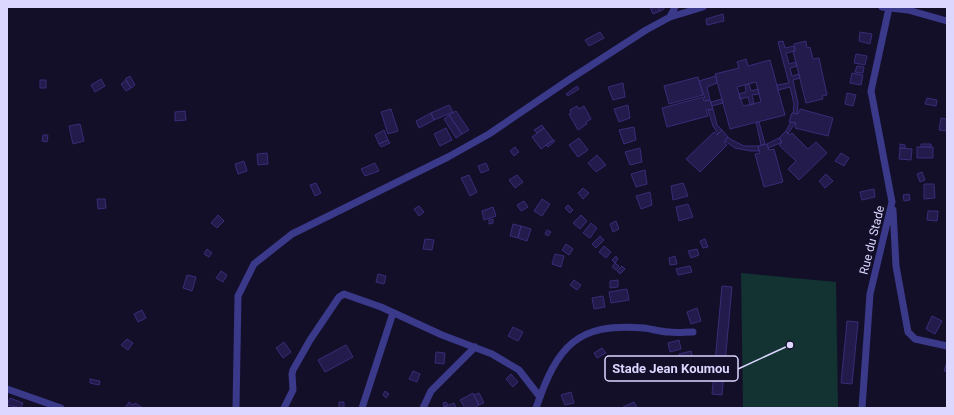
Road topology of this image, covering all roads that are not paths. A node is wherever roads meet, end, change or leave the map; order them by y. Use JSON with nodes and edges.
{"nodes":[{"id":1,"x":675,"y":7,"type":"edge"},
{"id":2,"x":703,"y":7,"type":"edge"},
{"id":3,"x":886,"y":7,"type":"edge"},
{"id":4,"x":670,"y":17,"type":"junction"},
{"id":5,"x":947,"y":21,"type":"edge"},
{"id":6,"x":892,"y":202,"type":"junction"},
{"id":7,"x":393,"y":313,"type":"junction"},
{"id":8,"x":693,"y":332,"type":"dead end"},
{"id":9,"x":947,"y":346,"type":"edge"},
{"id":10,"x":475,"y":347,"type":"junction"},
{"id":11,"x":7,"y":388,"type":"edge"},
{"id":12,"x":543,"y":388,"type":"junction"},
{"id":13,"x":535,"y":389,"type":"junction"},
{"id":14,"x":540,"y":397,"type":"junction"},
{"id":15,"x":62,"y":408,"type":"edge"},
{"id":16,"x":236,"y":408,"type":"edge"},
{"id":17,"x":284,"y":408,"type":"edge"},
{"id":18,"x":362,"y":408,"type":"edge"},
{"id":19,"x":423,"y":408,"type":"edge"},
{"id":20,"x":536,"y":408,"type":"edge"},
{"id":21,"x":862,"y":408,"type":"edge"}],
"edges":[{"from":1,"to":4,"type":"street"},
{"from":2,"to":4,"type":"street"},
{"from":3,"to":5,"type":"street"},
{"from":3,"to":6,"type":"street","name":"Rue du Stade"},
{"from":4,"to":16,"type":"street"},
{"from":6,"to":9,"type":"street"},
{"from":6,"to":21,"type":"street","name":"Rue du Stade"},
{"from":7,"to":10,"type":"street"},
{"from":7,"to":17,"type":"street"},
{"from":7,"to":18,"type":"street"},
{"from":8,"to":12,"type":"street"},
{"from":10,"to":13,"type":"street"},
{"from":10,"to":19,"type":"street"},
{"from":11,"to":15,"type":"street"},
{"from":12,"to":13,"type":"street"},
{"from":12,"to":14,"type":"street"},
{"from":13,"to":14,"type":"street"},
{"from":14,"to":20,"type":"street"}]}
